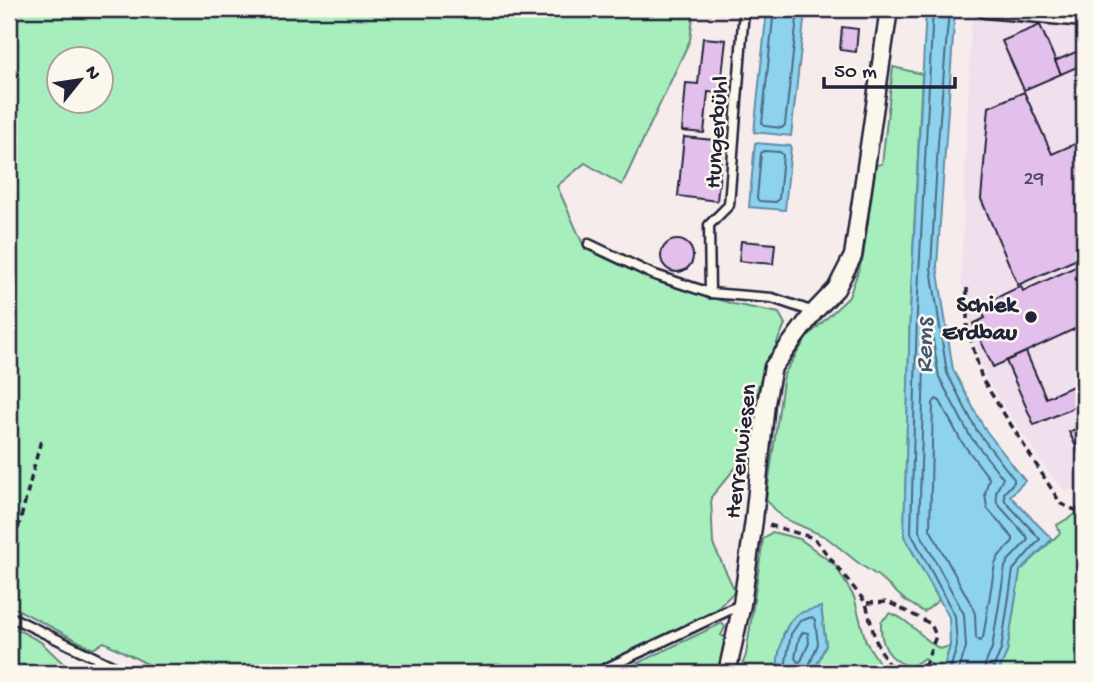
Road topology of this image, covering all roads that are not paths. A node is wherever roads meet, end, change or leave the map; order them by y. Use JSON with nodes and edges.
{"nodes":[{"id":1,"x":744,"y":9,"type":"edge"},
{"id":2,"x":889,"y":9,"type":"edge"},
{"id":3,"x":985,"y":9,"type":"edge"},
{"id":4,"x":1084,"y":18,"type":"edge"},
{"id":5,"x":589,"y":244,"type":"dead end"},
{"id":6,"x":710,"y":293,"type":"junction"},
{"id":7,"x":814,"y":312,"type":"junction"},
{"id":8,"x":742,"y":604,"type":"junction"},
{"id":9,"x":9,"y":616,"type":"edge"},
{"id":10,"x":127,"y":673,"type":"edge"},
{"id":11,"x":596,"y":673,"type":"edge"},
{"id":12,"x":727,"y":673,"type":"edge"}],
"edges":[{"from":1,"to":6,"type":"lane","name":"Hungerbühl"},
{"from":2,"to":7,"type":"street","name":"Herrenwiesen"},
{"from":3,"to":4,"type":"street"},
{"from":5,"to":6,"type":"lane"},
{"from":6,"to":7,"type":"lane"},
{"from":7,"to":8,"type":"street","name":"Herrenwiesen"},
{"from":8,"to":11,"type":"lane"},
{"from":8,"to":12,"type":"street","name":"Herrenwiesen"},
{"from":9,"to":10,"type":"lane"}]}
